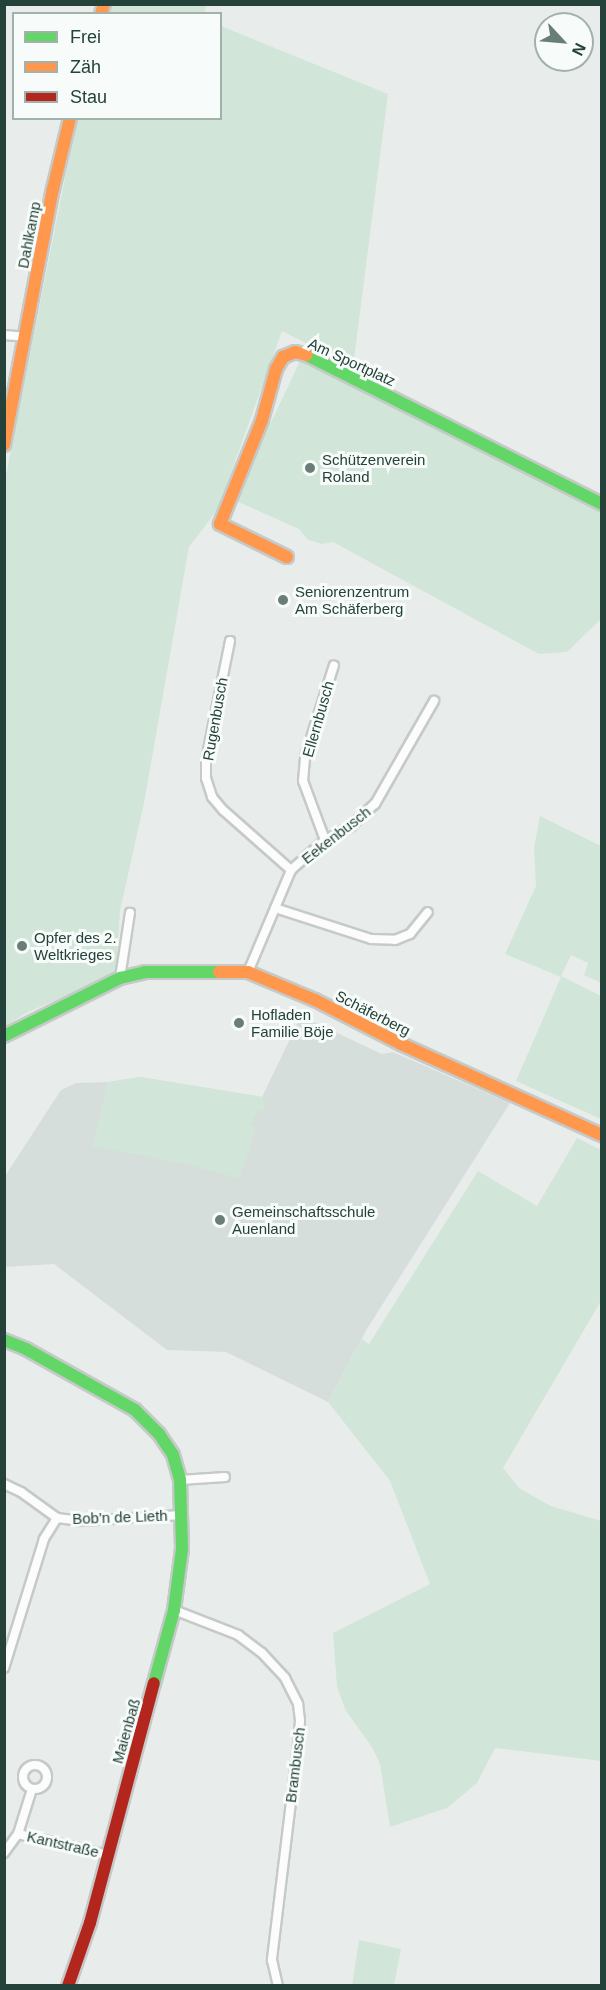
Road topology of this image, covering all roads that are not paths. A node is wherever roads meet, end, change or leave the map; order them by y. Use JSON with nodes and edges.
{"nodes":[{"id":1,"x":69,"y":120,"type":"edge"},
{"id":2,"x":4,"y":335,"type":"edge"},
{"id":3,"x":26,"y":337,"type":"junction"},
{"id":4,"x":4,"y":445,"type":"edge"},
{"id":5,"x":602,"y":504,"type":"edge"},
{"id":6,"x":288,"y":557,"type":"dead end"},
{"id":7,"x":230,"y":641,"type":"dead end"},
{"id":8,"x":334,"y":665,"type":"dead end"},
{"id":9,"x":434,"y":701,"type":"dead end"},
{"id":10,"x":325,"y":840,"type":"junction"},
{"id":11,"x":291,"y":870,"type":"junction"},
{"id":12,"x":275,"y":908,"type":"junction"},
{"id":13,"x":428,"y":912,"type":"dead end"},
{"id":14,"x":130,"y":913,"type":"dead end"},
{"id":15,"x":248,"y":972,"type":"junction"},
{"id":16,"x":120,"y":978,"type":"junction"},
{"id":17,"x":4,"y":1036,"type":"edge"},
{"id":18,"x":601,"y":1135,"type":"edge"},
{"id":19,"x":4,"y":1340,"type":"edge"},
{"id":20,"x":225,"y":1477,"type":"dead end"},
{"id":21,"x":180,"y":1480,"type":"junction"},
{"id":22,"x":4,"y":1484,"type":"edge"},
{"id":23,"x":182,"y":1515,"type":"junction"},
{"id":24,"x":57,"y":1518,"type":"junction"},
{"id":25,"x":174,"y":1610,"type":"junction"},
{"id":26,"x":4,"y":1668,"type":"edge"},
{"id":27,"x":32,"y":1789,"type":"dead end"},
{"id":28,"x":18,"y":1834,"type":"junction"},
{"id":29,"x":4,"y":1853,"type":"edge"},
{"id":30,"x":108,"y":1855,"type":"junction"},
{"id":31,"x":68,"y":1986,"type":"edge"},
{"id":32,"x":278,"y":1986,"type":"edge"}],
"edges":[{"from":1,"to":3,"type":"street","name":"Dahlkamp"},
{"from":2,"to":3,"type":"street"},
{"from":3,"to":4,"type":"street","name":"Dahlkamp"},
{"from":5,"to":6,"type":"street","name":"Am Sportplatz"},
{"from":7,"to":11,"type":"street","name":"Rugenbusch"},
{"from":8,"to":10,"type":"street","name":"Ellernbusch"},
{"from":9,"to":10,"type":"street","name":"Eekenbusch"},
{"from":10,"to":11,"type":"street","name":"Eekenbusch"},
{"from":11,"to":12,"type":"street","name":"Eekenbusch"},
{"from":12,"to":13,"type":"street"},
{"from":12,"to":15,"type":"street","name":"Eekenbusch"},
{"from":14,"to":16,"type":"street"},
{"from":15,"to":16,"type":"street","name":"Schäferberg"},
{"from":15,"to":18,"type":"street","name":"Schäferberg"},
{"from":16,"to":17,"type":"street","name":"Schäferberg"},
{"from":19,"to":21,"type":"street","name":"Maienbaß"},
{"from":20,"to":21,"type":"street"},
{"from":21,"to":23,"type":"street","name":"Maienbaß"},
{"from":22,"to":24,"type":"street","name":"Bob'n de Lieth"},
{"from":23,"to":24,"type":"street","name":"Bob'n de Lieth"},
{"from":23,"to":25,"type":"street","name":"Maienbaß"},
{"from":24,"to":26,"type":"street","name":"Bob'n de Lieth"},
{"from":25,"to":30,"type":"street","name":"Maienbaß"},
{"from":25,"to":32,"type":"street","name":"Brambusch"},
{"from":27,"to":28,"type":"street","name":"Kantstraße"},
{"from":28,"to":29,"type":"street","name":"Kantstraße"},
{"from":28,"to":30,"type":"street","name":"Kantstraße"},
{"from":30,"to":31,"type":"street","name":"Maienbaß"}]}
